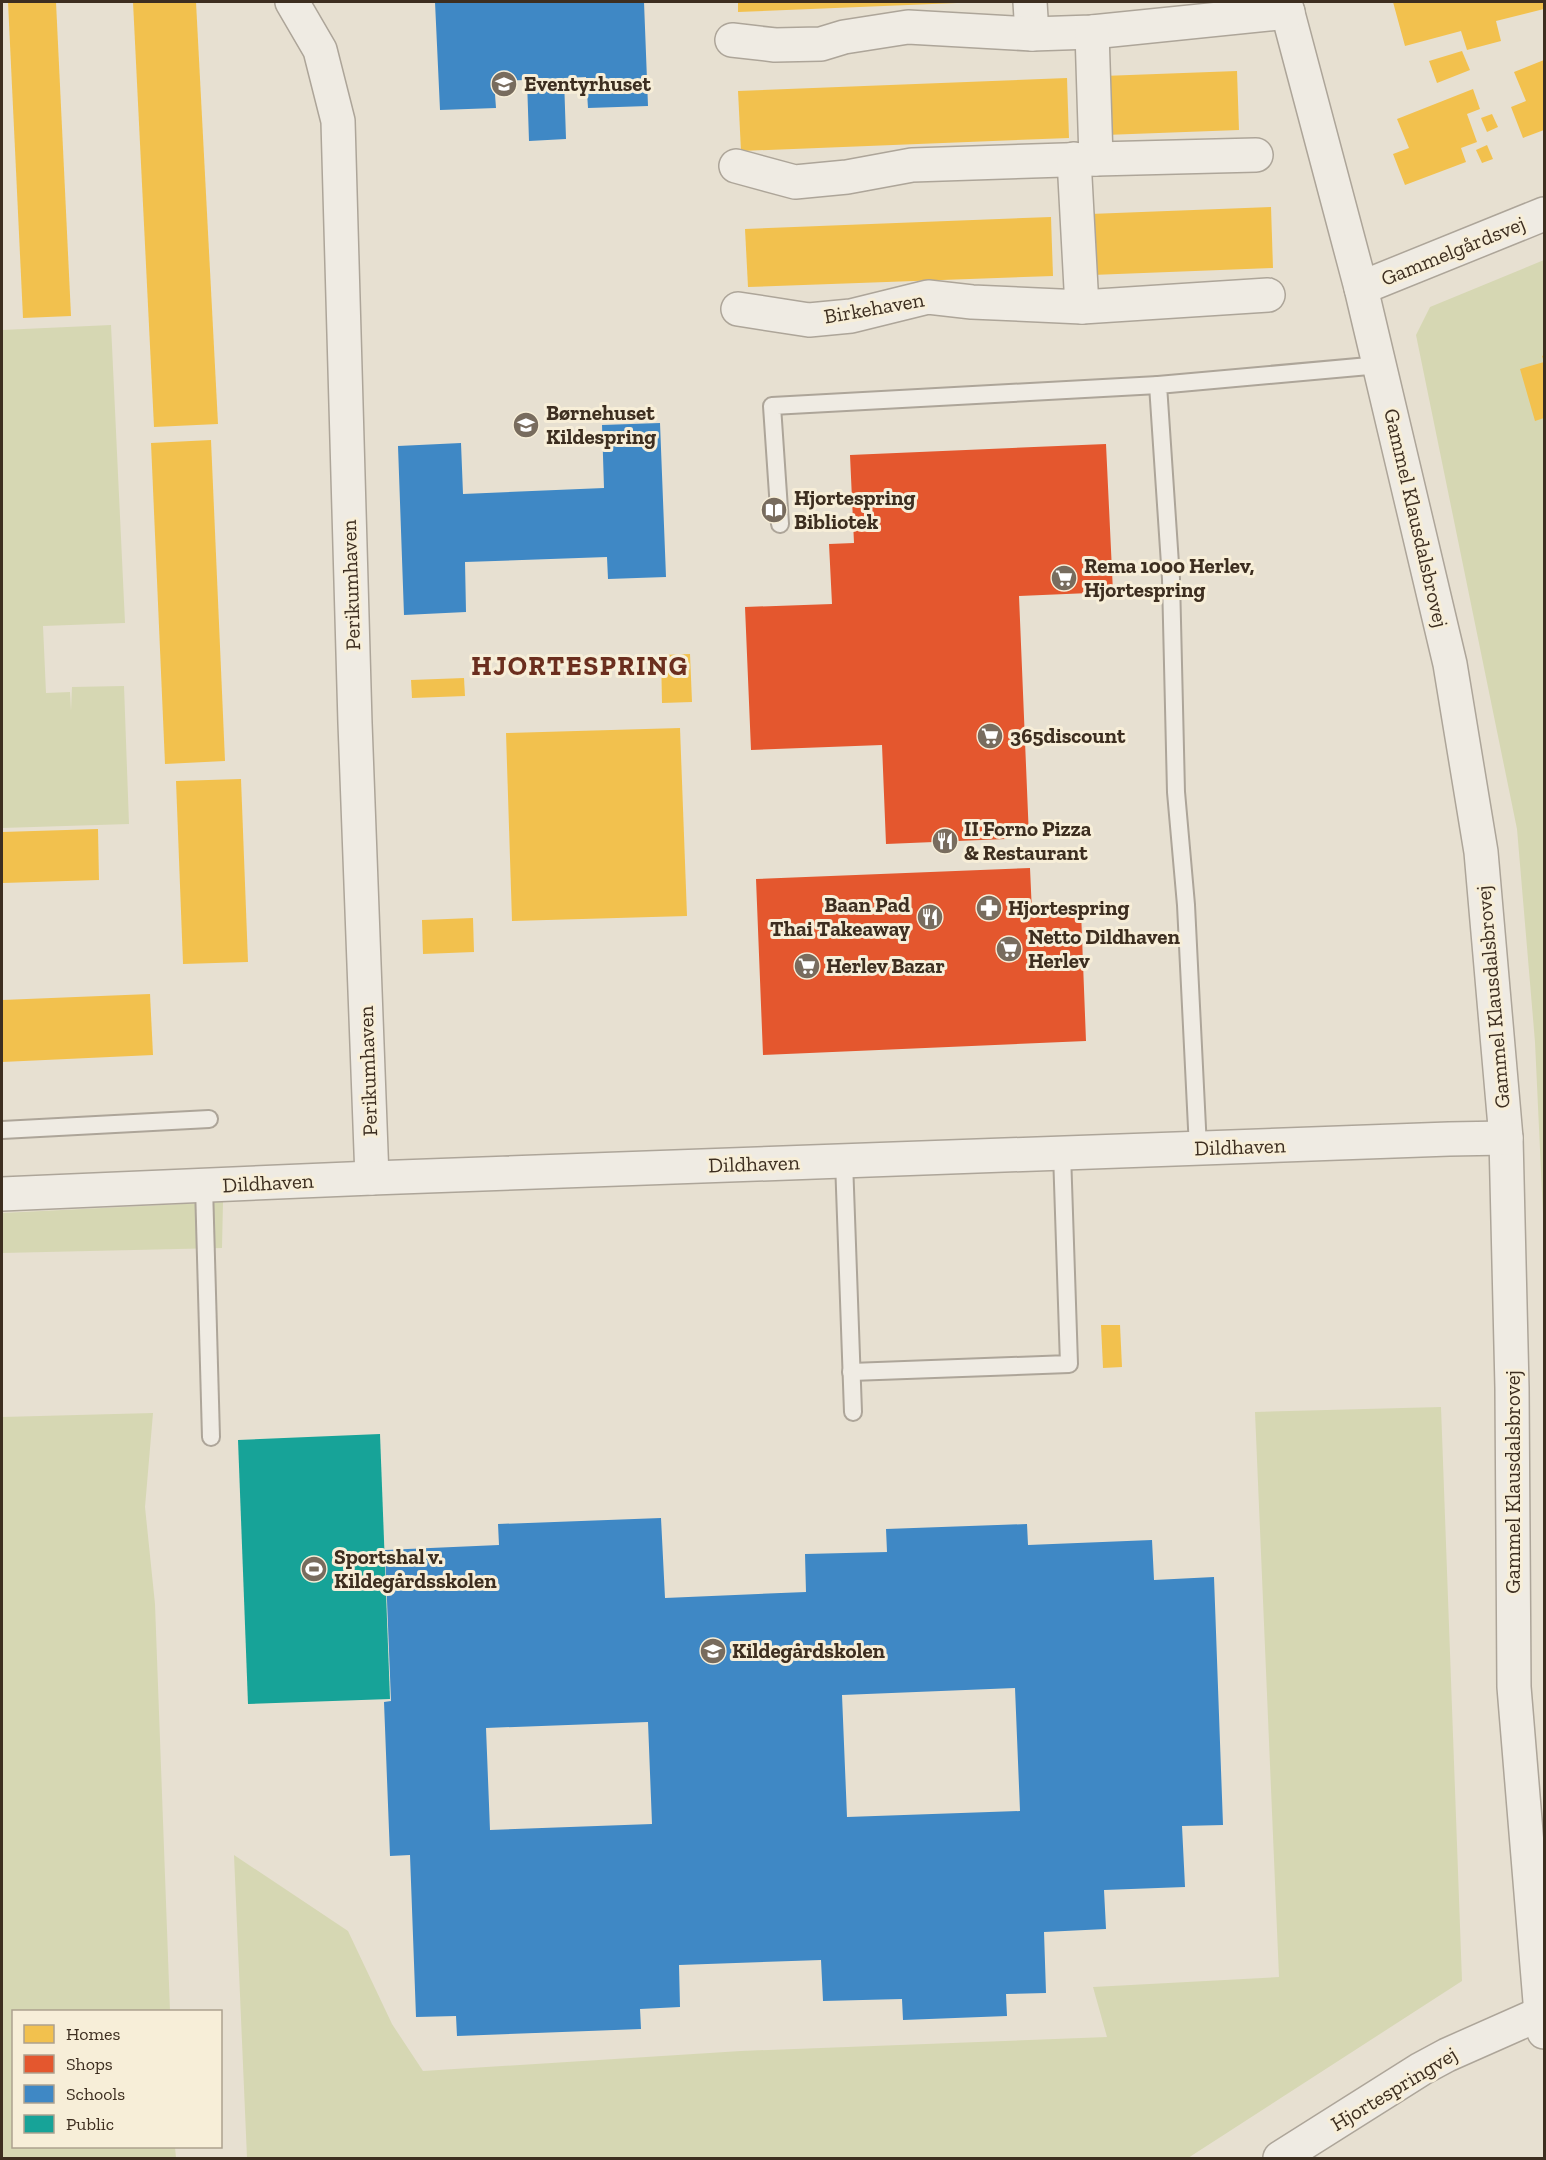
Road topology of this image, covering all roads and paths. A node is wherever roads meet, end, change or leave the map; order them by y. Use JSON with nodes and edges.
{"nodes":[{"id":1,"x":292,"y":2,"type":"edge"},
{"id":2,"x":1030,"y":2,"type":"edge"},
{"id":3,"x":1287,"y":7,"type":"edge"},
{"id":4,"x":1092,"y":32,"type":"junction"},
{"id":5,"x":1032,"y":34,"type":"junction"},
{"id":6,"x":732,"y":40,"type":"dead end"},
{"id":7,"x":1256,"y":155,"type":"dead end"},
{"id":8,"x":1085,"y":159,"type":"junction"},
{"id":9,"x":736,"y":166,"type":"dead end"},
{"id":10,"x":1545,"y":214,"type":"edge"},
{"id":11,"x":1361,"y":288,"type":"junction"},
{"id":12,"x":1268,"y":295,"type":"dead end"},
{"id":13,"x":1082,"y":308,"type":"junction"},
{"id":14,"x":738,"y":309,"type":"dead end"},
{"id":15,"x":1380,"y":365,"type":"junction"},
{"id":16,"x":1158,"y":385,"type":"junction"},
{"id":17,"x":780,"y":524,"type":"dead end"},
{"id":18,"x":209,"y":1119,"type":"dead end"},
{"id":19,"x":2,"y":1130,"type":"edge"},
{"id":20,"x":1506,"y":1138,"type":"junction"},
{"id":21,"x":1198,"y":1148,"type":"junction"},
{"id":22,"x":1062,"y":1153,"type":"junction"},
{"id":23,"x":844,"y":1161,"type":"junction"},
{"id":24,"x":372,"y":1178,"type":"junction"},
{"id":25,"x":204,"y":1186,"type":"junction"},
{"id":26,"x":2,"y":1194,"type":"edge"},
{"id":27,"x":852,"y":1372,"type":"junction"},
{"id":28,"x":853,"y":1412,"type":"dead end"},
{"id":29,"x":211,"y":1437,"type":"dead end"},
{"id":30,"x":1543,"y":2019,"type":"edge"},
{"id":31,"x":1280,"y":2158,"type":"edge"}],
"edges":[{"from":1,"to":24,"type":"street","name":"Perikumhaven"},
{"from":2,"to":5,"type":"street"},
{"from":3,"to":4,"type":"street"},
{"from":3,"to":11,"type":"street","name":"Gammel Klausdalsbrovej"},
{"from":4,"to":5,"type":"street"},
{"from":4,"to":8,"type":"street"},
{"from":5,"to":6,"type":"street"},
{"from":7,"to":8,"type":"street"},
{"from":8,"to":9,"type":"street"},
{"from":8,"to":13,"type":"street"},
{"from":10,"to":11,"type":"street","name":"Gammelgårdsvej"},
{"from":11,"to":15,"type":"street","name":"Gammel Klausdalsbrovej"},
{"from":12,"to":13,"type":"street","name":"Birkehaven"},
{"from":13,"to":14,"type":"street","name":"Birkehaven"},
{"from":15,"to":16,"type":"lane"},
{"from":15,"to":20,"type":"street","name":"Gammel Klausdalsbrovej"},
{"from":16,"to":17,"type":"lane"},
{"from":16,"to":21,"type":"lane"},
{"from":18,"to":19,"type":"lane"},
{"from":20,"to":21,"type":"street","name":"Dildhaven"},
{"from":20,"to":30,"type":"street","name":"Gammel Klausdalsbrovej"},
{"from":21,"to":22,"type":"street","name":"Dildhaven"},
{"from":22,"to":23,"type":"street","name":"Dildhaven"},
{"from":22,"to":27,"type":"lane"},
{"from":23,"to":24,"type":"street","name":"Dildhaven"},
{"from":23,"to":27,"type":"lane"},
{"from":24,"to":25,"type":"street","name":"Dildhaven"},
{"from":25,"to":26,"type":"street","name":"Dildhaven"},
{"from":25,"to":29,"type":"lane"},
{"from":27,"to":28,"type":"lane"},
{"from":30,"to":31,"type":"street","name":"Hjortespringvej"}]}
